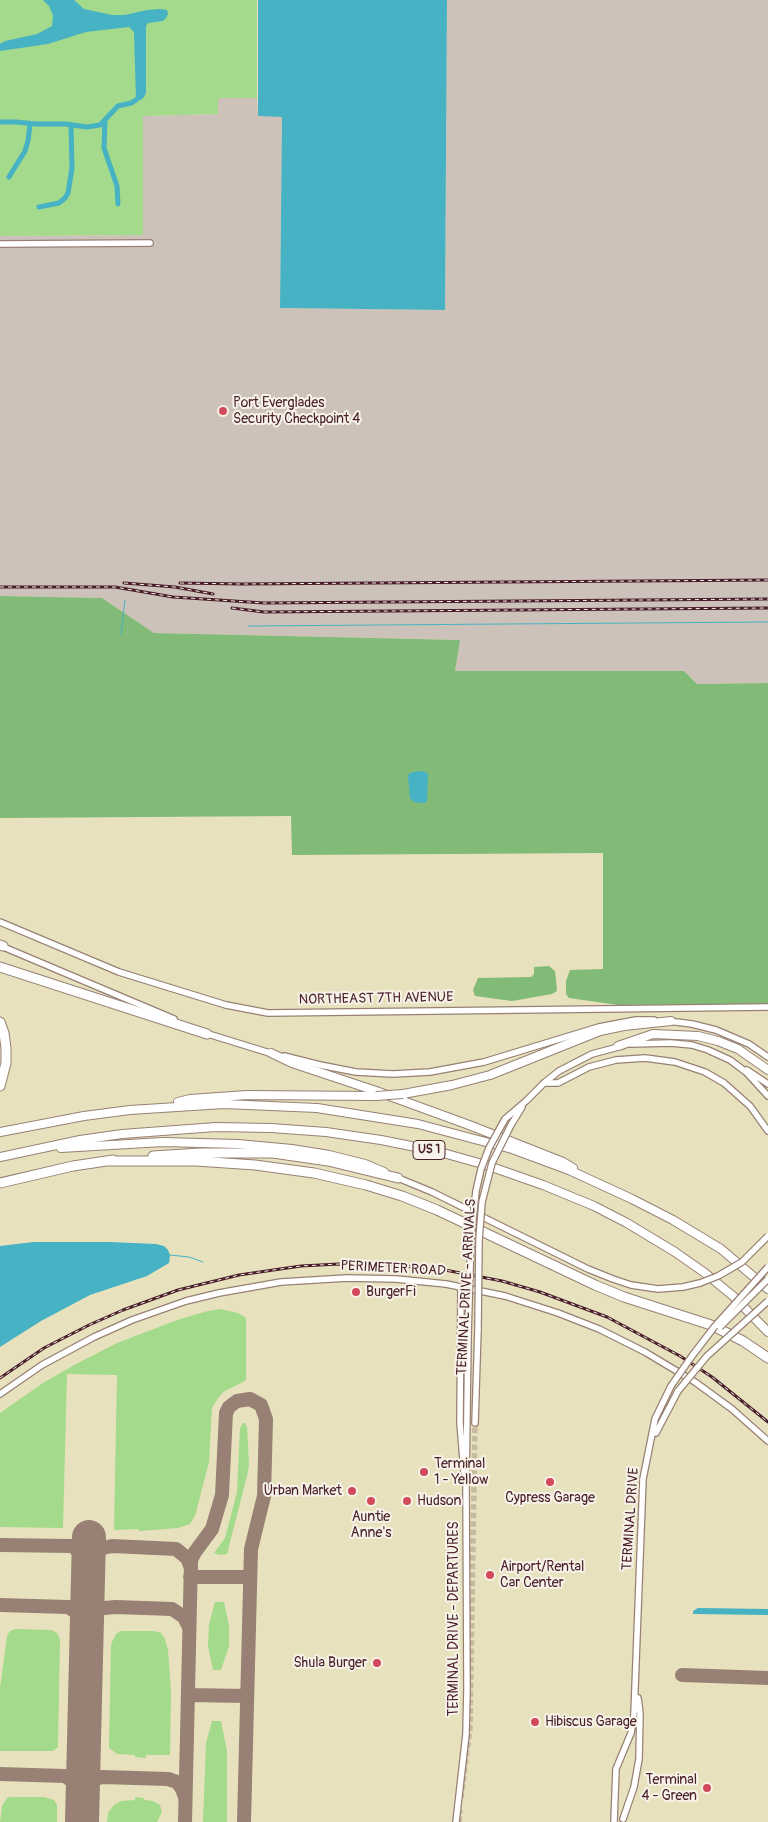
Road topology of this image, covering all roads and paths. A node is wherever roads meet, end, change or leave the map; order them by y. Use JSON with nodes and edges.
{"nodes":[{"id":1,"x":150,"y":242,"type":"dead end"},
{"id":2,"x":0,"y":244,"type":"edge"},
{"id":3,"x":0,"y":922,"type":"edge"},
{"id":4,"x":1,"y":946,"type":"edge"},
{"id":5,"x":0,"y":967,"type":"edge"},
{"id":6,"x":768,"y":1007,"type":"edge"},
{"id":7,"x":671,"y":1021,"type":"junction"},
{"id":8,"x":0,"y":1022,"type":"edge"},
{"id":9,"x":207,"y":1034,"type":"junction"},
{"id":10,"x":618,"y":1046,"type":"junction"},
{"id":11,"x":271,"y":1053,"type":"junction"},
{"id":12,"x":768,"y":1057,"type":"edge"},
{"id":13,"x":738,"y":1065,"type":"junction"},
{"id":14,"x":768,"y":1070,"type":"edge"},
{"id":15,"x":544,"y":1083,"type":"junction"},
{"id":16,"x":768,"y":1084,"type":"edge"},
{"id":17,"x":0,"y":1086,"type":"edge"},
{"id":18,"x":768,"y":1096,"type":"edge"},
{"id":19,"x":526,"y":1101,"type":"junction"},
{"id":20,"x":149,"y":1108,"type":"junction"},
{"id":21,"x":768,"y":1131,"type":"edge"},
{"id":22,"x":0,"y":1132,"type":"edge"},
{"id":23,"x":42,"y":1149,"type":"junction"},
{"id":24,"x":0,"y":1157,"type":"edge"},
{"id":25,"x":109,"y":1161,"type":"junction"},
{"id":26,"x":398,"y":1178,"type":"junction"},
{"id":27,"x":0,"y":1182,"type":"edge"},
{"id":28,"x":596,"y":1182,"type":"junction"},
{"id":29,"x":768,"y":1236,"type":"edge"},
{"id":30,"x":768,"y":1267,"type":"edge"},
{"id":31,"x":768,"y":1279,"type":"edge"},
{"id":32,"x":461,"y":1287,"type":"junction"},
{"id":33,"x":768,"y":1288,"type":"edge"},
{"id":34,"x":768,"y":1301,"type":"edge"},
{"id":35,"x":768,"y":1332,"type":"edge"},
{"id":36,"x":707,"y":1338,"type":"junction"},
{"id":37,"x":768,"y":1358,"type":"edge"},
{"id":38,"x":0,"y":1394,"type":"edge"},
{"id":39,"x":475,"y":1423,"type":"tunnel mouth"},
{"id":40,"x":768,"y":1441,"type":"edge"},
{"id":41,"x":651,"y":1447,"type":"junction"},
{"id":42,"x":466,"y":1485,"type":"junction"},
{"id":43,"x":636,"y":1688,"type":"junction"},
{"id":44,"x":623,"y":1819,"type":"dead end"},
{"id":45,"x":456,"y":1822,"type":"edge"},
{"id":46,"x":614,"y":1822,"type":"edge"}],
"edges":[{"from":1,"to":2,"type":"street"},
{"from":3,"to":6,"type":"street","name":"NORTHEAST 7TH AVENUE"},
{"from":4,"to":9,"type":"street"},
{"from":5,"to":9,"type":"highway"},
{"from":7,"to":11,"type":"street"},
{"from":7,"to":12,"type":"street"},
{"from":7,"to":20,"type":"main road","bridge":true},
{"from":8,"to":17,"type":"highway"},
{"from":9,"to":11,"type":"street"},
{"from":10,"to":13,"type":"street"},
{"from":10,"to":14,"type":"main road"},
{"from":10,"to":15,"type":"street"},
{"from":11,"to":28,"type":"main road"},
{"from":13,"to":16,"type":"street"},
{"from":13,"to":18,"type":"street"},
{"from":15,"to":19,"type":"street"},
{"from":15,"to":21,"type":"street"},
{"from":19,"to":39,"type":"street","name":"TERMINAL DRIVE - ARRIVALS","bridge":true},
{"from":19,"to":42,"type":"street","name":"TERMINAL DRIVE - DEPARTURES","bridge":true},
{"from":20,"to":22,"type":"main road","number":"US 1"},
{"from":20,"to":28,"type":"main road","number":"US 1"},
{"from":23,"to":24,"type":"main road","number":"US 1"},
{"from":23,"to":26,"type":"main road"},
{"from":23,"to":35,"type":"main road","number":"US 1"},
{"from":25,"to":26,"type":"highway"},
{"from":25,"to":27,"type":"highway"},
{"from":25,"to":37,"type":"highway"},
{"from":26,"to":29,"type":"street","bridge":true},
{"from":28,"to":33,"type":"main road","number":"US 1"},
{"from":30,"to":36,"type":"street","bridge":true},
{"from":31,"to":36,"type":"street","bridge":true},
{"from":32,"to":38,"type":"street","name":"PERIMETER ROAD"},
{"from":32,"to":40,"type":"street","name":"PERIMETER ROAD"},
{"from":32,"to":42,"type":"street"},
{"from":34,"to":41,"type":"street","bridge":true},
{"from":36,"to":41,"type":"street","name":"TERMINAL DRIVE","bridge":true},
{"from":41,"to":43,"type":"street","name":"TERMINAL DRIVE"},
{"from":42,"to":45,"type":"street","name":"TERMINAL DRIVE - DEPARTURES"},
{"from":43,"to":44,"type":"street"},
{"from":43,"to":46,"type":"street"}]}
